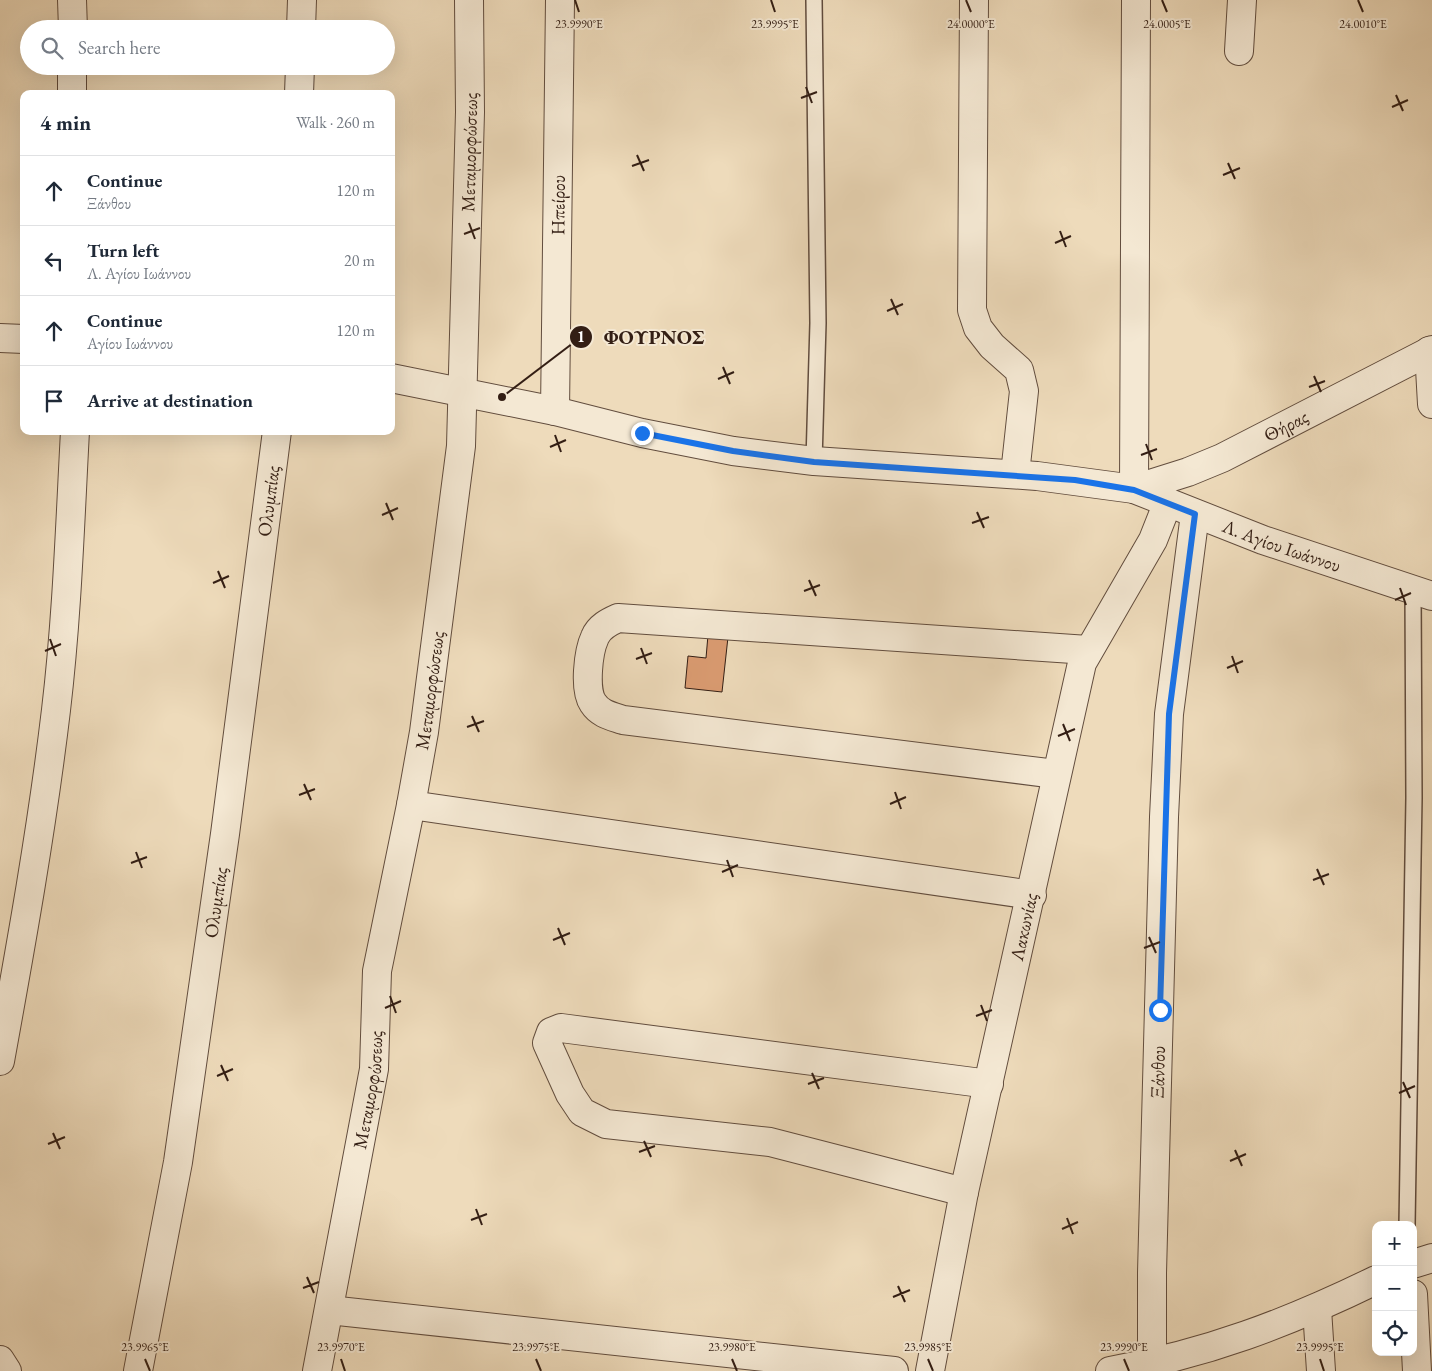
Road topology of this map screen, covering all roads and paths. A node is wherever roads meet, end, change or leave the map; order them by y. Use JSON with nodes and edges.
{"nodes":[{"id":1,"x":72,"y":0,"type":"edge"},
{"id":2,"x":302,"y":0,"type":"edge"},
{"id":3,"x":469,"y":0,"type":"edge"},
{"id":4,"x":560,"y":0,"type":"edge"},
{"id":5,"x":814,"y":0,"type":"edge"},
{"id":6,"x":974,"y":0,"type":"edge"},
{"id":7,"x":1136,"y":0,"type":"edge"},
{"id":8,"x":1242,"y":0,"type":"edge"},
{"id":9,"x":73,"y":20,"type":"edge"},
{"id":10,"x":301,"y":20,"type":"edge"},
{"id":11,"x":1239,"y":51,"type":"dead end"},
{"id":12,"x":72,"y":75,"type":"edge"},
{"id":13,"x":300,"y":75,"type":"edge"},
{"id":14,"x":72,"y":90,"type":"edge"},
{"id":15,"x":299,"y":90,"type":"edge"},
{"id":16,"x":0,"y":338,"type":"edge"},
{"id":17,"x":20,"y":339,"type":"edge"},
{"id":18,"x":1430,"y":350,"type":"edge"},
{"id":19,"x":395,"y":379,"type":"edge"},
{"id":20,"x":463,"y":393,"type":"junction"},
{"id":21,"x":1432,"y":404,"type":"edge"},
{"id":22,"x":555,"y":410,"type":"junction"},
{"id":23,"x":75,"y":435,"type":"edge"},
{"id":24,"x":276,"y":435,"type":"edge"},
{"id":25,"x":814,"y":462,"type":"junction"},
{"id":26,"x":1015,"y":474,"type":"junction"},
{"id":27,"x":1134,"y":490,"type":"junction"},
{"id":28,"x":1168,"y":502,"type":"junction"},
{"id":29,"x":1195,"y":514,"type":"junction"},
{"id":30,"x":1422,"y":593,"type":"edge"},
{"id":31,"x":1088,"y":650,"type":"junction"},
{"id":32,"x":1056,"y":774,"type":"junction"},
{"id":33,"x":412,"y":805,"type":"junction"},
{"id":34,"x":1032,"y":895,"type":"junction"},
{"id":35,"x":0,"y":1061,"type":"edge"},
{"id":36,"x":989,"y":1084,"type":"junction"},
{"id":37,"x":964,"y":1192,"type":"junction"},
{"id":38,"x":1406,"y":1221,"type":"edge"},
{"id":39,"x":1432,"y":1258,"type":"edge"},
{"id":40,"x":1417,"y":1263,"type":"edge"},
{"id":41,"x":1372,"y":1282,"type":"edge"},
{"id":42,"x":1317,"y":1309,"type":"junction"},
{"id":43,"x":329,"y":1310,"type":"junction"},
{"id":44,"x":1414,"y":1311,"type":"edge"},
{"id":45,"x":0,"y":1360,"type":"edge"},
{"id":46,"x":1152,"y":1367,"type":"edge"},
{"id":47,"x":7,"y":1371,"type":"edge"},
{"id":48,"x":138,"y":1371,"type":"edge"},
{"id":49,"x":317,"y":1371,"type":"edge"},
{"id":50,"x":894,"y":1371,"type":"edge"},
{"id":51,"x":930,"y":1371,"type":"edge"},
{"id":52,"x":1110,"y":1371,"type":"edge"},
{"id":53,"x":1321,"y":1371,"type":"edge"},
{"id":54,"x":1417,"y":1371,"type":"edge"}],
"edges":[{"from":1,"to":9,"type":"street"},
{"from":2,"to":10,"type":"street"},
{"from":3,"to":20,"type":"street","name":"Μεταμορφώσεως"},
{"from":4,"to":22,"type":"street","name":"Ηπείρου"},
{"from":5,"to":25,"type":"lane"},
{"from":6,"to":26,"type":"street"},
{"from":7,"to":27,"type":"street"},
{"from":8,"to":11,"type":"street"},
{"from":12,"to":14,"type":"street"},
{"from":13,"to":15,"type":"street"},
{"from":16,"to":17,"type":"street"},
{"from":18,"to":21,"type":"street"},
{"from":18,"to":27,"type":"street","name":"Θήρας"},
{"from":19,"to":20,"type":"street","name":"Λ. Αγίου Ιωάννου"},
{"from":20,"to":22,"type":"street","name":"Λ. Αγίου Ιωάννου"},
{"from":20,"to":33,"type":"street","name":"Μεταμορφώσεως"},
{"from":22,"to":25,"type":"street","name":"Λ. Αγίου Ιωάννου"},
{"from":23,"to":35,"type":"street"},
{"from":24,"to":48,"type":"street","name":"Ολυμπίας"},
{"from":25,"to":26,"type":"street","name":"Λ. Αγίου Ιωάννου"},
{"from":26,"to":27,"type":"street","name":"Λ. Αγίου Ιωάννου"},
{"from":27,"to":28,"type":"street","name":"Λ. Αγίου Ιωάννου"},
{"from":28,"to":29,"type":"street","name":"Λ. Αγίου Ιωάννου"},
{"from":28,"to":31,"type":"street","name":"Λακωνίας"},
{"from":29,"to":30,"type":"street","name":"Λ. Αγίου Ιωάννου"},
{"from":29,"to":46,"type":"street","name":"Ξάνθου"},
{"from":30,"to":38,"type":"lane"},
{"from":31,"to":32,"type":"street","name":"Λακωνίας"},
{"from":31,"to":32,"type":"street"},
{"from":32,"to":34,"type":"street","name":"Λακωνίας"},
{"from":33,"to":34,"type":"street"},
{"from":33,"to":43,"type":"street","name":"Μεταμορφώσεως"},
{"from":34,"to":36,"type":"street","name":"Λακωνίας"},
{"from":36,"to":37,"type":"street","name":"Λακωνίας"},
{"from":36,"to":37,"type":"street"},
{"from":37,"to":51,"type":"street","name":"Λακωνίας"},
{"from":39,"to":40,"type":"street"},
{"from":41,"to":42,"type":"street"},
{"from":42,"to":46,"type":"street"},
{"from":42,"to":53,"type":"street"},
{"from":43,"to":49,"type":"street","name":"Μεταμορφώσεως"},
{"from":43,"to":50,"type":"street"},
{"from":44,"to":54,"type":"street"},
{"from":45,"to":47,"type":"street"},
{"from":46,"to":52,"type":"street"}]}
